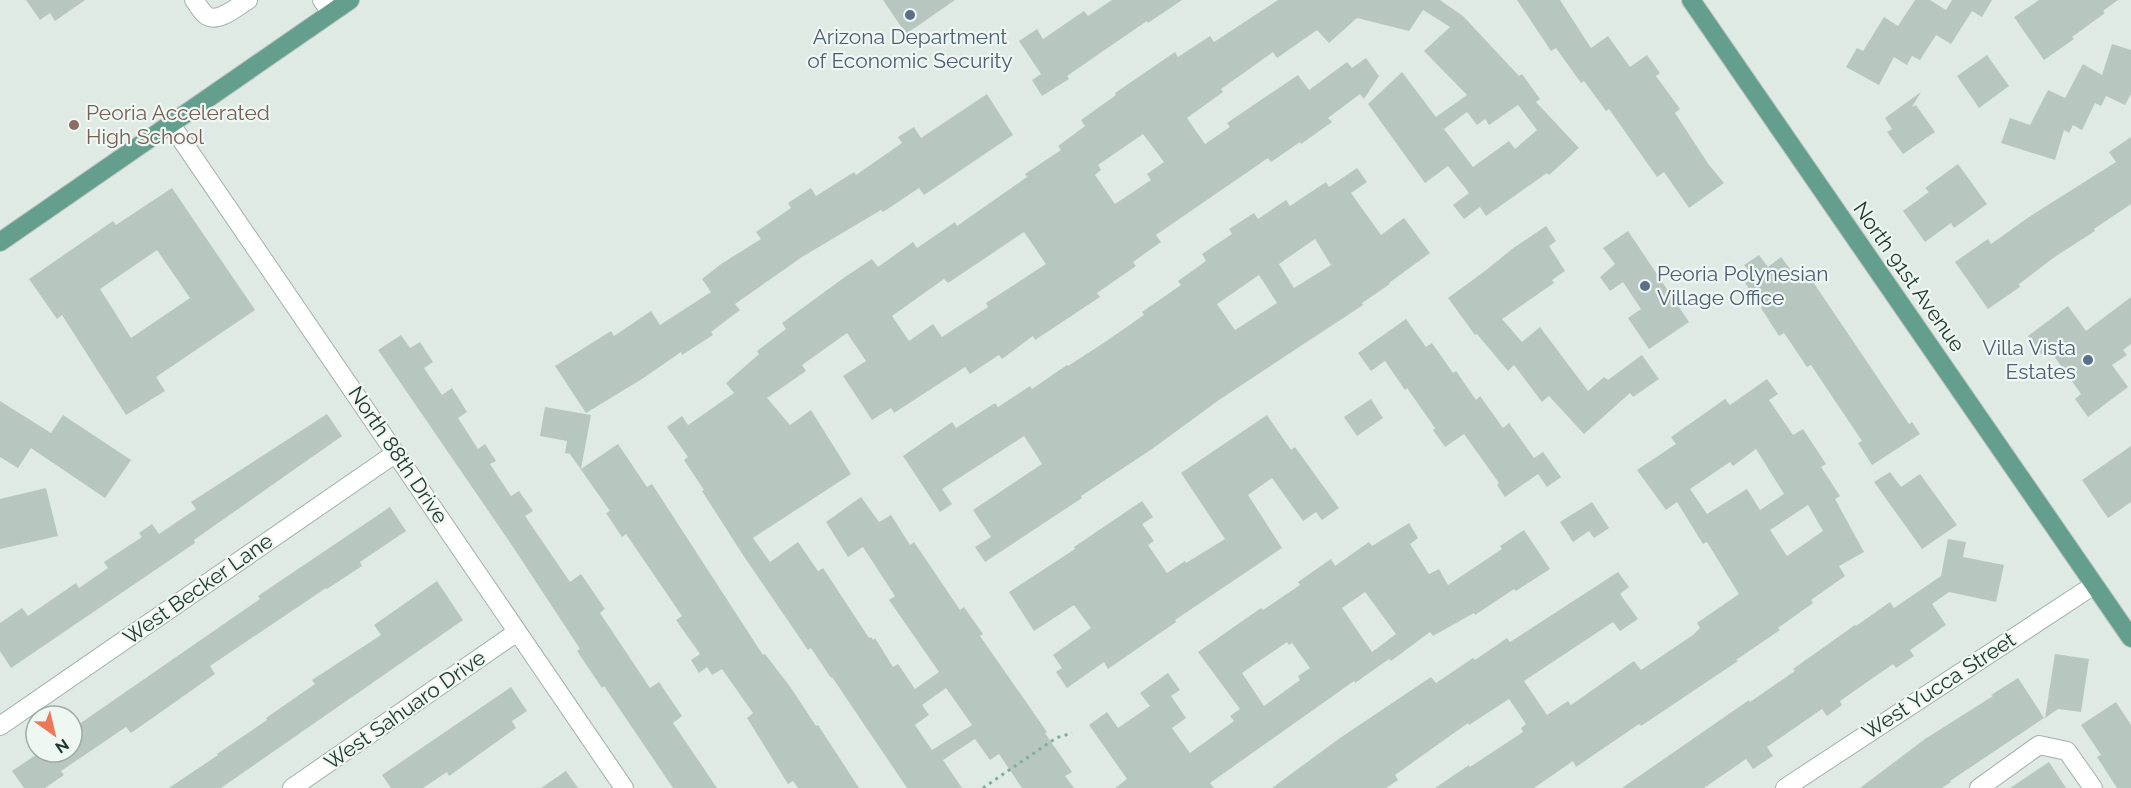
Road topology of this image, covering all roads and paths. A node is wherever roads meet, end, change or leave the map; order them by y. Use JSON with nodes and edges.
{"nodes":[{"id":1,"x":194,"y":0,"type":"edge"},
{"id":2,"x":248,"y":0,"type":"edge"},
{"id":3,"x":350,"y":0,"type":"edge"},
{"id":4,"x":1691,"y":0,"type":"edge"},
{"id":5,"x":327,"y":6,"type":"edge"},
{"id":6,"x":170,"y":123,"type":"junction"},
{"id":7,"x":0,"y":242,"type":"edge"},
{"id":8,"x":396,"y":453,"type":"junction"},
{"id":9,"x":2094,"y":585,"type":"junction"},
{"id":10,"x":517,"y":632,"type":"junction"},
{"id":11,"x":2131,"y":638,"type":"edge"},
{"id":12,"x":0,"y":726,"type":"edge"},
{"id":13,"x":1072,"y":733,"type":"dead end"},
{"id":14,"x":292,"y":788,"type":"edge"},
{"id":15,"x":624,"y":788,"type":"edge"},
{"id":16,"x":983,"y":788,"type":"edge"},
{"id":17,"x":1785,"y":788,"type":"edge"},
{"id":18,"x":1979,"y":788,"type":"edge"},
{"id":19,"x":2093,"y":788,"type":"edge"}],
"edges":[{"from":1,"to":2,"type":"street"},
{"from":3,"to":5,"type":"main road"},
{"from":4,"to":9,"type":"main road","name":"North 91st Avenue"},
{"from":5,"to":6,"type":"main road"},
{"from":6,"to":7,"type":"main road"},
{"from":6,"to":8,"type":"street","name":"North 88th Drive"},
{"from":8,"to":10,"type":"street","name":"North 88th Drive"},
{"from":8,"to":12,"type":"street","name":"West Becker Lane"},
{"from":9,"to":11,"type":"main road","name":"North 91st Avenue"},
{"from":9,"to":17,"type":"street","name":"West Yucca Street"},
{"from":10,"to":14,"type":"street","name":"West Sahuaro Drive"},
{"from":10,"to":15,"type":"street","name":"North 88th Drive"},
{"from":13,"to":16,"type":"path"},
{"from":18,"to":19,"type":"street"}]}
